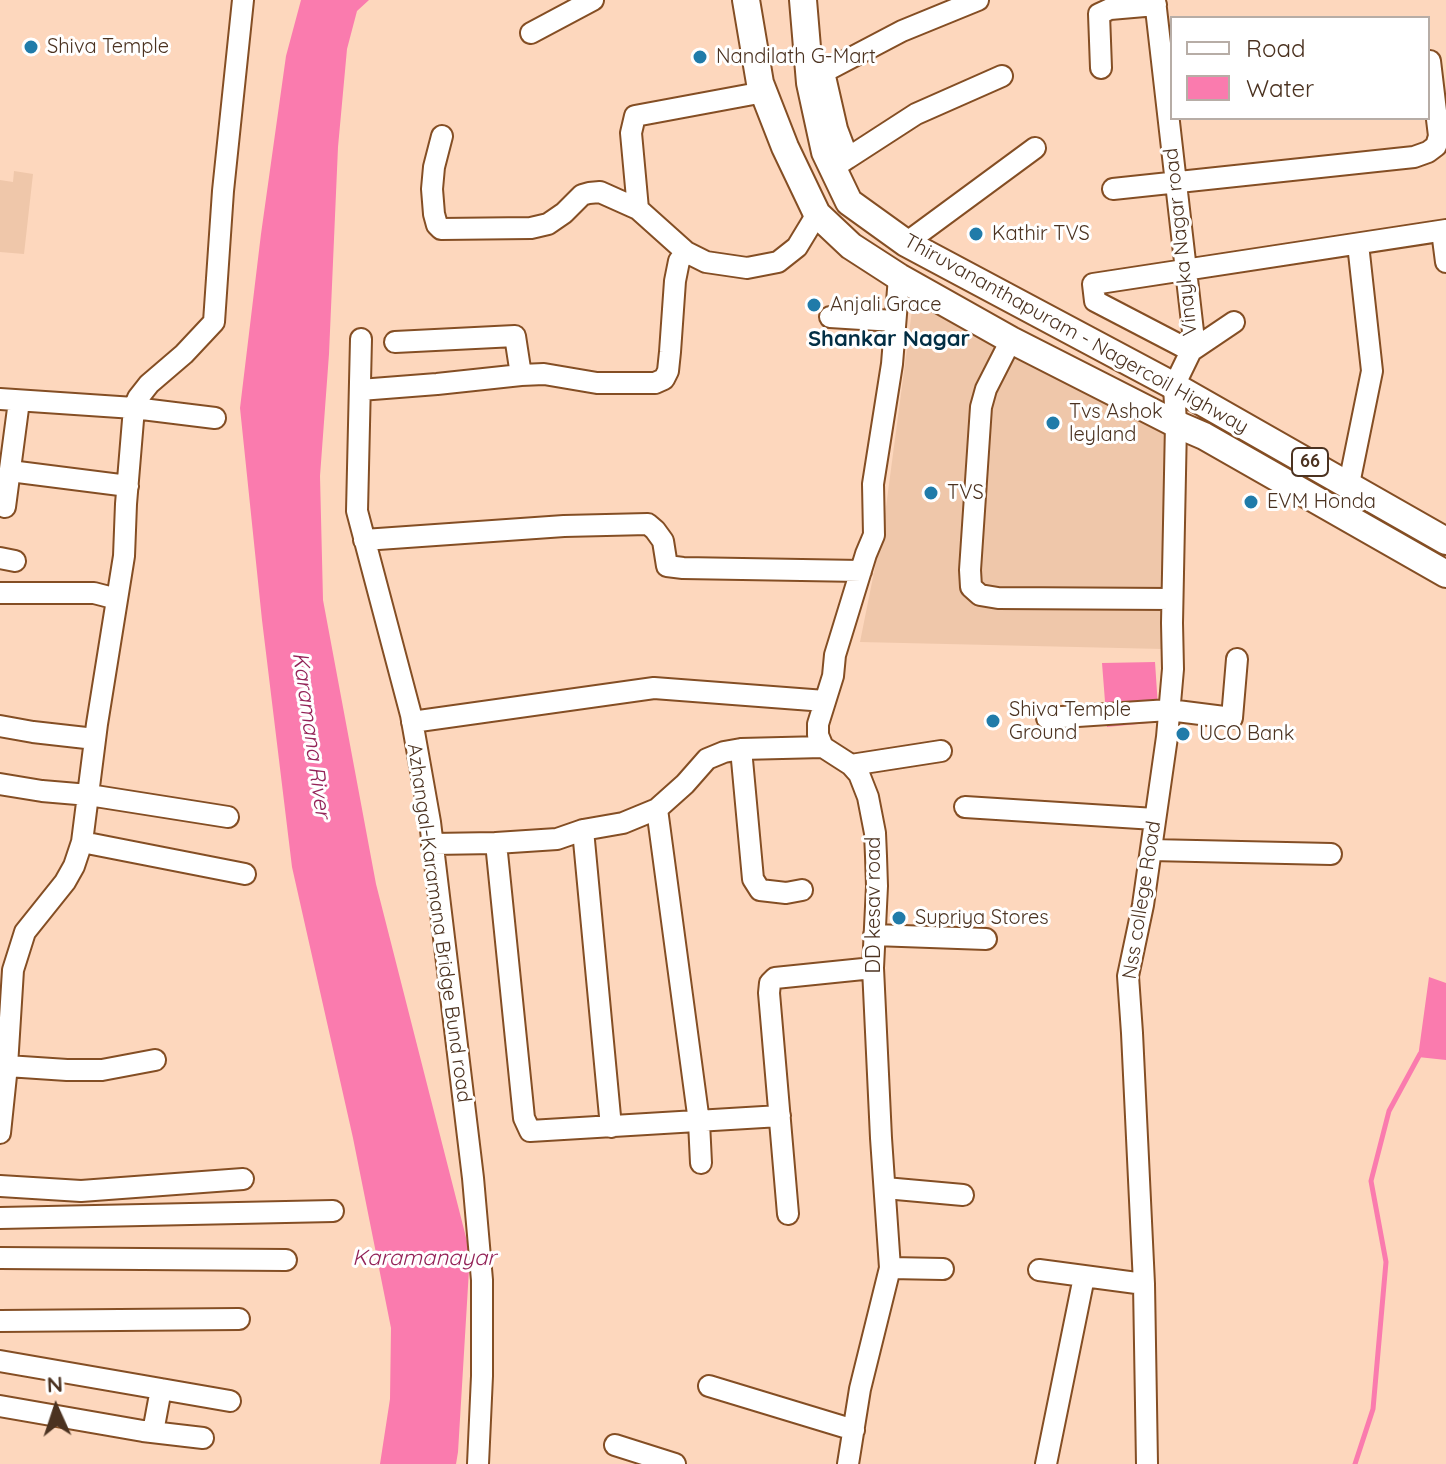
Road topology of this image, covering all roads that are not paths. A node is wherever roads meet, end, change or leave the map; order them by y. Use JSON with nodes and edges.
{"nodes":[{"id":1,"x":243,"y":0,"type":"edge"},
{"id":2,"x":593,"y":0,"type":"edge"},
{"id":3,"x":746,"y":0,"type":"edge"},
{"id":4,"x":803,"y":0,"type":"edge"},
{"id":5,"x":978,"y":0,"type":"edge"},
{"id":6,"x":1155,"y":2,"type":"edge"},
{"id":7,"x":531,"y":33,"type":"dead end"},
{"id":8,"x":1435,"y":61,"type":"edge"},
{"id":9,"x":1101,"y":68,"type":"dead end"},
{"id":10,"x":1002,"y":76,"type":"dead end"},
{"id":11,"x":764,"y":92,"type":"junction"},
{"id":12,"x":1169,"y":93,"type":"edge"},
{"id":13,"x":1171,"y":120,"type":"edge"},
{"id":14,"x":442,"y":136,"type":"dead end"},
{"id":15,"x":1035,"y":148,"type":"dead end"},
{"id":16,"x":840,"y":163,"type":"junction"},
{"id":17,"x":1176,"y":182,"type":"junction"},
{"id":18,"x":1113,"y":189,"type":"dead end"},
{"id":19,"x":638,"y":209,"type":"junction"},
{"id":20,"x":817,"y":214,"type":"junction"},
{"id":21,"x":1444,"y":231,"type":"edge"},
{"id":22,"x":906,"y":243,"type":"junction"},
{"id":23,"x":1358,"y":244,"type":"junction"},
{"id":24,"x":686,"y":252,"type":"junction"},
{"id":25,"x":1446,"y":262,"type":"edge"},
{"id":26,"x":1186,"y":270,"type":"junction"},
{"id":27,"x":899,"y":277,"type":"junction"},
{"id":28,"x":830,"y":317,"type":"dead end"},
{"id":29,"x":894,"y":321,"type":"junction"},
{"id":30,"x":1234,"y":322,"type":"dead end"},
{"id":31,"x":361,"y":339,"type":"dead end"},
{"id":32,"x":1011,"y":340,"type":"junction"},
{"id":33,"x":395,"y":342,"type":"dead end"},
{"id":34,"x":1191,"y":351,"type":"junction"},
{"id":35,"x":521,"y":375,"type":"junction"},
{"id":36,"x":1174,"y":386,"type":"junction"},
{"id":37,"x":360,"y":390,"type":"junction"},
{"id":38,"x":9,"y":400,"type":"edge"},
{"id":39,"x":134,"y":408,"type":"junction"},
{"id":40,"x":215,"y":418,"type":"dead end"},
{"id":41,"x":1176,"y":424,"type":"junction"},
{"id":42,"x":10,"y":471,"type":"junction"},
{"id":43,"x":1349,"y":484,"type":"junction"},
{"id":44,"x":128,"y":486,"type":"junction"},
{"id":45,"x":5,"y":507,"type":"dead end"},
{"id":46,"x":364,"y":540,"type":"junction"},
{"id":47,"x":1446,"y":541,"type":"edge"},
{"id":48,"x":861,"y":571,"type":"junction"},
{"id":49,"x":1446,"y":574,"type":"edge"},
{"id":50,"x":0,"y":593,"type":"edge"},
{"id":51,"x":117,"y":599,"type":"junction"},
{"id":52,"x":1172,"y":599,"type":"junction"},
{"id":53,"x":1237,"y":659,"type":"dead end"},
{"id":54,"x":825,"y":701,"type":"junction"},
{"id":55,"x":1169,"y":710,"type":"junction"},
{"id":56,"x":1047,"y":718,"type":"dead end"},
{"id":57,"x":412,"y":722,"type":"junction"},
{"id":58,"x":0,"y":726,"type":"edge"},
{"id":59,"x":95,"y":739,"type":"junction"},
{"id":60,"x":823,"y":747,"type":"junction"},
{"id":61,"x":741,"y":749,"type":"junction"},
{"id":62,"x":941,"y":751,"type":"dead end"},
{"id":63,"x":851,"y":765,"type":"junction"},
{"id":64,"x":0,"y":784,"type":"edge"},
{"id":65,"x":89,"y":795,"type":"junction"},
{"id":66,"x":965,"y":807,"type":"dead end"},
{"id":67,"x":657,"y":809,"type":"junction"},
{"id":68,"x":228,"y":817,"type":"dead end"},
{"id":69,"x":1155,"y":819,"type":"junction"},
{"id":70,"x":583,"y":830,"type":"junction"},
{"id":71,"x":82,"y":842,"type":"junction"},
{"id":72,"x":496,"y":843,"type":"junction"},
{"id":73,"x":432,"y":844,"type":"junction"},
{"id":74,"x":1151,"y":850,"type":"junction"},
{"id":75,"x":1331,"y":854,"type":"dead end"},
{"id":76,"x":245,"y":874,"type":"dead end"},
{"id":77,"x":802,"y":890,"type":"dead end"},
{"id":78,"x":874,"y":935,"type":"junction"},
{"id":79,"x":986,"y":939,"type":"dead end"},
{"id":80,"x":873,"y":968,"type":"junction"},
{"id":81,"x":5,"y":1007,"type":"edge"},
{"id":82,"x":155,"y":1060,"type":"dead end"},
{"id":83,"x":7,"y":1066,"type":"junction"},
{"id":84,"x":780,"y":1116,"type":"junction"},
{"id":85,"x":699,"y":1122,"type":"junction"},
{"id":86,"x":611,"y":1127,"type":"junction"},
{"id":87,"x":0,"y":1133,"type":"edge"},
{"id":88,"x":701,"y":1163,"type":"dead end"},
{"id":89,"x":243,"y":1179,"type":"dead end"},
{"id":90,"x":0,"y":1186,"type":"edge"},
{"id":91,"x":885,"y":1188,"type":"junction"},
{"id":92,"x":963,"y":1195,"type":"dead end"},
{"id":93,"x":333,"y":1211,"type":"dead end"},
{"id":94,"x":788,"y":1214,"type":"dead end"},
{"id":95,"x":0,"y":1218,"type":"edge"},
{"id":96,"x":0,"y":1258,"type":"edge"},
{"id":97,"x":286,"y":1260,"type":"dead end"},
{"id":98,"x":890,"y":1268,"type":"junction"},
{"id":99,"x":943,"y":1269,"type":"dead end"},
{"id":100,"x":1039,"y":1270,"type":"dead end"},
{"id":101,"x":1084,"y":1277,"type":"junction"},
{"id":102,"x":1144,"y":1284,"type":"junction"},
{"id":103,"x":239,"y":1319,"type":"dead end"},
{"id":104,"x":0,"y":1321,"type":"edge"},
{"id":105,"x":0,"y":1361,"type":"edge"},
{"id":106,"x":709,"y":1386,"type":"dead end"},
{"id":107,"x":161,"y":1389,"type":"junction"},
{"id":108,"x":230,"y":1401,"type":"dead end"},
{"id":109,"x":0,"y":1406,"type":"edge"},
{"id":110,"x":854,"y":1430,"type":"junction"},
{"id":111,"x":153,"y":1432,"type":"junction"},
{"id":112,"x":203,"y":1438,"type":"dead end"},
{"id":113,"x":615,"y":1445,"type":"dead end"},
{"id":114,"x":478,"y":1464,"type":"edge"},
{"id":115,"x":675,"y":1464,"type":"edge"},
{"id":116,"x":848,"y":1464,"type":"edge"},
{"id":117,"x":1046,"y":1464,"type":"edge"},
{"id":118,"x":1147,"y":1464,"type":"edge"}],
"edges":[{"from":1,"to":39,"type":"street"},
{"from":2,"to":7,"type":"street"},
{"from":3,"to":11,"type":"main road","name":"Thiruvananthapuram - Nagercoil Highway"},
{"from":4,"to":16,"type":"main road","name":"Thiruvananthapuram - Nagercoil Highway"},
{"from":5,"to":16,"type":"street"},
{"from":6,"to":9,"type":"street"},
{"from":6,"to":12,"type":"street","name":"Vinayka Nagar road"},
{"from":8,"to":17,"type":"street"},
{"from":10,"to":16,"type":"street"},
{"from":11,"to":19,"type":"street"},
{"from":11,"to":20,"type":"main road","name":"Thiruvananthapuram - Nagercoil Highway"},
{"from":13,"to":17,"type":"street","name":"Vinayka Nagar road"},
{"from":14,"to":19,"type":"street"},
{"from":15,"to":22,"type":"street"},
{"from":16,"to":22,"type":"main road","name":"Thiruvananthapuram - Nagercoil Highway"},
{"from":17,"to":18,"type":"street"},
{"from":17,"to":26,"type":"street","name":"Vinayka Nagar road"},
{"from":19,"to":24,"type":"street"},
{"from":20,"to":24,"type":"street"},
{"from":20,"to":27,"type":"main road","name":"Thiruvananthapuram - Nagercoil Highway"},
{"from":21,"to":23,"type":"street"},
{"from":21,"to":25,"type":"street"},
{"from":22,"to":36,"type":"main road","name":"Thiruvananthapuram - Nagercoil Highway"},
{"from":23,"to":26,"type":"street"},
{"from":23,"to":43,"type":"street"},
{"from":24,"to":35,"type":"street"},
{"from":26,"to":34,"type":"street","name":"Vinayka Nagar road"},
{"from":26,"to":34,"type":"street"},
{"from":27,"to":29,"type":"street"},
{"from":27,"to":32,"type":"main road","name":"Thiruvananthapuram - Nagercoil Highway"},
{"from":28,"to":29,"type":"street"},
{"from":29,"to":48,"type":"street"},
{"from":30,"to":34,"type":"street"},
{"from":31,"to":37,"type":"street","name":"Azhangal-Karamana Bridge Bund road"},
{"from":32,"to":41,"type":"main road","name":"Thiruvananthapuram - Nagercoil Highway"},
{"from":32,"to":52,"type":"street"},
{"from":33,"to":35,"type":"street"},
{"from":34,"to":36,"type":"street","name":"Vinayka Nagar road"},
{"from":35,"to":37,"type":"street"},
{"from":36,"to":41,"type":"street","name":"Nss college Road"},
{"from":36,"to":43,"type":"main road","name":"Thiruvananthapuram - Nagercoil Highway","number":"66"},
{"from":37,"to":46,"type":"street","name":"Azhangal-Karamana Bridge Bund road"},
{"from":38,"to":39,"type":"street"},
{"from":38,"to":42,"type":"street"},
{"from":39,"to":40,"type":"street"},
{"from":39,"to":44,"type":"street"},
{"from":41,"to":49,"type":"main road","name":"Thiruvananthapuram - Nagercoil Highway"},
{"from":41,"to":52,"type":"street","name":"Nss college Road"},
{"from":42,"to":44,"type":"street"},
{"from":42,"to":45,"type":"street"},
{"from":43,"to":47,"type":"main road","name":"Thiruvananthapuram - Nagercoil Highway","number":"66"},
{"from":44,"to":51,"type":"street"},
{"from":46,"to":48,"type":"street"},
{"from":46,"to":57,"type":"street","name":"Azhangal-Karamana Bridge Bund road"},
{"from":48,"to":54,"type":"street"},
{"from":50,"to":51,"type":"street"},
{"from":51,"to":59,"type":"street"},
{"from":52,"to":55,"type":"street","name":"Nss college Road"},
{"from":53,"to":55,"type":"street"},
{"from":54,"to":57,"type":"street"},
{"from":54,"to":60,"type":"street"},
{"from":55,"to":56,"type":"street"},
{"from":55,"to":69,"type":"street","name":"Nss college Road"},
{"from":57,"to":73,"type":"street","name":"Azhangal-Karamana Bridge Bund road"},
{"from":58,"to":59,"type":"street"},
{"from":59,"to":65,"type":"street"},
{"from":60,"to":61,"type":"street"},
{"from":60,"to":63,"type":"street"},
{"from":61,"to":67,"type":"street"},
{"from":61,"to":77,"type":"street"},
{"from":62,"to":63,"type":"street"},
{"from":63,"to":78,"type":"street","name":"DD kesav road"},
{"from":64,"to":65,"type":"street"},
{"from":65,"to":68,"type":"street"},
{"from":65,"to":71,"type":"street"},
{"from":66,"to":69,"type":"street"},
{"from":67,"to":70,"type":"street"},
{"from":67,"to":85,"type":"street"},
{"from":69,"to":74,"type":"street","name":"Nss college Road"},
{"from":70,"to":72,"type":"street"},
{"from":70,"to":86,"type":"street"},
{"from":71,"to":76,"type":"street"},
{"from":71,"to":81,"type":"street"},
{"from":72,"to":73,"type":"street"},
{"from":72,"to":86,"type":"street"},
{"from":73,"to":114,"type":"street","name":"Azhangal-Karamana Bridge Bund road"},
{"from":74,"to":75,"type":"street"},
{"from":74,"to":102,"type":"street","name":"Nss college Road"},
{"from":78,"to":79,"type":"street"},
{"from":78,"to":80,"type":"street","name":"DD kesav road"},
{"from":80,"to":84,"type":"street"},
{"from":80,"to":91,"type":"street","name":"DD kesav road"},
{"from":81,"to":83,"type":"street"},
{"from":82,"to":83,"type":"street"},
{"from":83,"to":87,"type":"street"},
{"from":84,"to":85,"type":"street"},
{"from":84,"to":94,"type":"street"},
{"from":85,"to":86,"type":"street"},
{"from":85,"to":88,"type":"street"},
{"from":89,"to":90,"type":"street"},
{"from":91,"to":92,"type":"street"},
{"from":91,"to":98,"type":"street","name":"DD kesav road"},
{"from":93,"to":95,"type":"street"},
{"from":96,"to":97,"type":"street"},
{"from":98,"to":99,"type":"street"},
{"from":98,"to":110,"type":"street","name":"DD kesav road"},
{"from":100,"to":101,"type":"street"},
{"from":101,"to":102,"type":"street"},
{"from":101,"to":117,"type":"street"},
{"from":102,"to":118,"type":"street","name":"Nss college Road"},
{"from":103,"to":104,"type":"street"},
{"from":105,"to":107,"type":"street"},
{"from":106,"to":110,"type":"street"},
{"from":107,"to":108,"type":"street"},
{"from":107,"to":111,"type":"street"},
{"from":109,"to":111,"type":"street"},
{"from":110,"to":116,"type":"street","name":"DD kesav road"},
{"from":111,"to":112,"type":"street"},
{"from":113,"to":115,"type":"street"}]}
